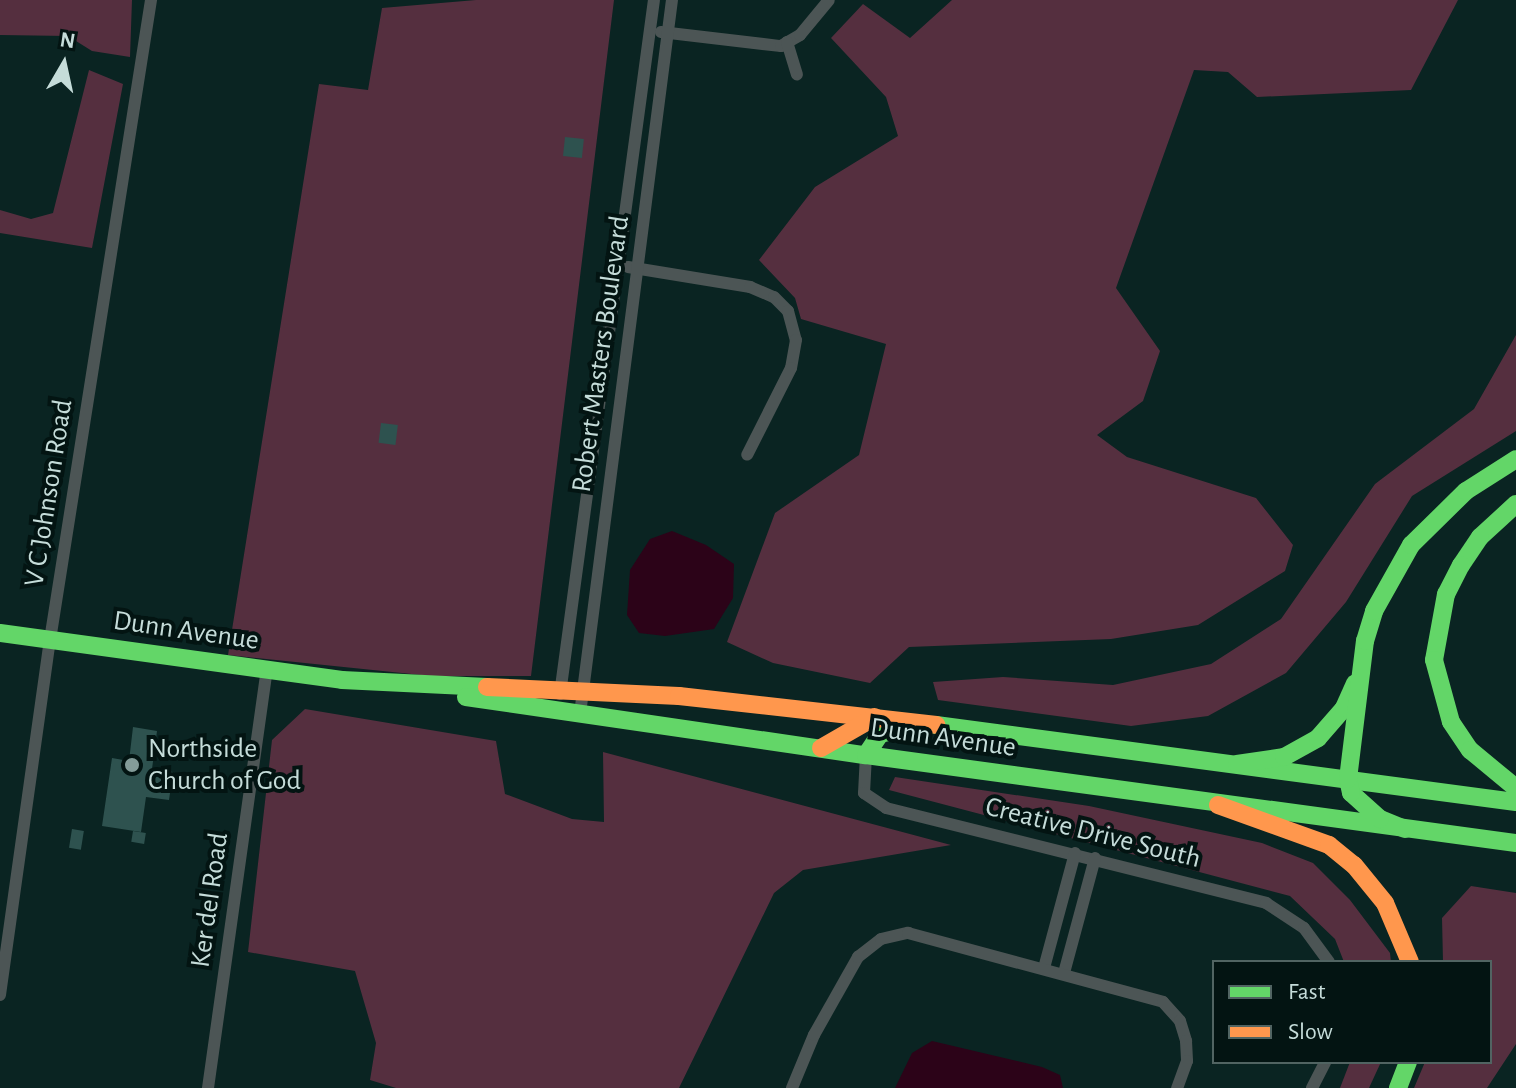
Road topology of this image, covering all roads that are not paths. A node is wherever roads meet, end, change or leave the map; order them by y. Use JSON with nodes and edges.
{"nodes":[{"id":1,"x":151,"y":0,"type":"edge"},
{"id":2,"x":654,"y":0,"type":"edge"},
{"id":3,"x":672,"y":0,"type":"edge"},
{"id":4,"x":829,"y":0,"type":"edge"},
{"id":5,"x":650,"y":31,"type":"junction"},
{"id":6,"x":668,"y":33,"type":"junction"},
{"id":7,"x":787,"y":42,"type":"junction"},
{"id":8,"x":797,"y":74,"type":"dead end"},
{"id":9,"x":618,"y":265,"type":"junction"},
{"id":10,"x":637,"y":268,"type":"junction"},
{"id":11,"x":747,"y":455,"type":"dead end"},
{"id":12,"x":1516,"y":459,"type":"edge"},
{"id":13,"x":1516,"y":504,"type":"edge"},
{"id":14,"x":0,"y":633,"type":"edge"},
{"id":15,"x":50,"y":640,"type":"junction"},
{"id":16,"x":267,"y":670,"type":"junction"},
{"id":17,"x":1359,"y":674,"type":"junction"},
{"id":18,"x":364,"y":682,"type":"junction"},
{"id":19,"x":560,"y":691,"type":"junction"},
{"id":20,"x":583,"y":692,"type":"junction"},
{"id":21,"x":557,"y":711,"type":"junction"},
{"id":22,"x":580,"y":714,"type":"junction"},
{"id":23,"x":875,"y":717,"type":"junction"},
{"id":24,"x":936,"y":725,"type":"junction"},
{"id":25,"x":818,"y":749,"type":"junction"},
{"id":26,"x":866,"y":755,"type":"junction"},
{"id":27,"x":1237,"y":764,"type":"junction"},
{"id":28,"x":1348,"y":779,"type":"junction"},
{"id":29,"x":1516,"y":788,"type":"edge"},
{"id":30,"x":1516,"y":802,"type":"edge"},
{"id":31,"x":1218,"y":805,"type":"junction"},
{"id":32,"x":1405,"y":829,"type":"junction"},
{"id":33,"x":1516,"y":843,"type":"edge"},
{"id":34,"x":1075,"y":853,"type":"junction"},
{"id":35,"x":1095,"y":858,"type":"junction"},
{"id":36,"x":1328,"y":960,"type":"edge"},
{"id":37,"x":1409,"y":960,"type":"edge"},
{"id":38,"x":1044,"y":968,"type":"junction"},
{"id":39,"x":1064,"y":973,"type":"junction"},
{"id":40,"x":0,"y":995,"type":"edge"},
{"id":41,"x":1324,"y":1064,"type":"edge"},
{"id":42,"x":1407,"y":1064,"type":"edge"},
{"id":43,"x":208,"y":1088,"type":"edge"},
{"id":44,"x":792,"y":1088,"type":"edge"},
{"id":45,"x":1177,"y":1088,"type":"edge"},
{"id":46,"x":1312,"y":1088,"type":"edge"},
{"id":47,"x":1398,"y":1088,"type":"edge"}],
"edges":[{"from":1,"to":15,"type":"street","name":"V C Johnson Road"},
{"from":2,"to":5,"type":"street","name":"Robert Masters Boulevard"},
{"from":3,"to":6,"type":"street","name":"Robert Masters Boulevard"},
{"from":4,"to":7,"type":"street"},
{"from":5,"to":6,"type":"street"},
{"from":5,"to":9,"type":"street","name":"Robert Masters Boulevard"},
{"from":6,"to":7,"type":"street"},
{"from":6,"to":10,"type":"street","name":"Robert Masters Boulevard"},
{"from":7,"to":8,"type":"street"},
{"from":9,"to":10,"type":"street"},
{"from":9,"to":19,"type":"street","name":"Robert Masters Boulevard"},
{"from":10,"to":11,"type":"street"},
{"from":10,"to":20,"type":"street","name":"Robert Masters Boulevard"},
{"from":12,"to":17,"type":"main road"},
{"from":13,"to":29,"type":"main road"},
{"from":14,"to":15,"type":"main road","name":"Dunn Avenue"},
{"from":15,"to":16,"type":"main road","name":"Dunn Avenue"},
{"from":15,"to":40,"type":"street","name":"V C Johnson Road"},
{"from":16,"to":18,"type":"main road","name":"Dunn Avenue"},
{"from":16,"to":43,"type":"street","name":"Ker del Road"},
{"from":17,"to":27,"type":"main road"},
{"from":17,"to":28,"type":"main road"},
{"from":18,"to":19,"type":"main road","name":"Dunn Avenue"},
{"from":18,"to":21,"type":"main road","name":"Dunn Avenue"},
{"from":19,"to":20,"type":"main road","name":"Dunn Avenue"},
{"from":19,"to":21,"type":"street","name":"Robert Masters Boulevard"},
{"from":20,"to":22,"type":"street","name":"Robert Masters Boulevard"},
{"from":20,"to":23,"type":"main road","name":"Dunn Avenue"},
{"from":21,"to":22,"type":"main road","name":"Dunn Avenue"},
{"from":22,"to":25,"type":"main road","name":"Dunn Avenue"},
{"from":23,"to":24,"type":"main road","name":"Dunn Avenue"},
{"from":23,"to":25,"type":"main road"},
{"from":24,"to":26,"type":"main road"},
{"from":24,"to":27,"type":"main road","name":"Dunn Avenue"},
{"from":25,"to":26,"type":"main road","name":"Dunn Avenue"},
{"from":26,"to":31,"type":"main road","name":"Dunn Avenue"},
{"from":26,"to":34,"type":"street","name":"Creative Drive South"},
{"from":27,"to":28,"type":"main road","name":"Dunn Avenue"},
{"from":28,"to":30,"type":"main road","name":"Dunn Avenue"},
{"from":28,"to":32,"type":"main road"},
{"from":31,"to":32,"type":"main road","name":"Dunn Avenue"},
{"from":31,"to":37,"type":"main road"},
{"from":32,"to":33,"type":"main road","name":"Dunn Avenue"},
{"from":34,"to":35,"type":"street","name":"Creative Drive South"},
{"from":34,"to":38,"type":"street"},
{"from":35,"to":36,"type":"street","name":"Creative Drive South"},
{"from":35,"to":39,"type":"street"},
{"from":38,"to":39,"type":"street"},
{"from":38,"to":44,"type":"street"},
{"from":39,"to":45,"type":"street"},
{"from":41,"to":46,"type":"street"},
{"from":42,"to":47,"type":"main road"}]}
